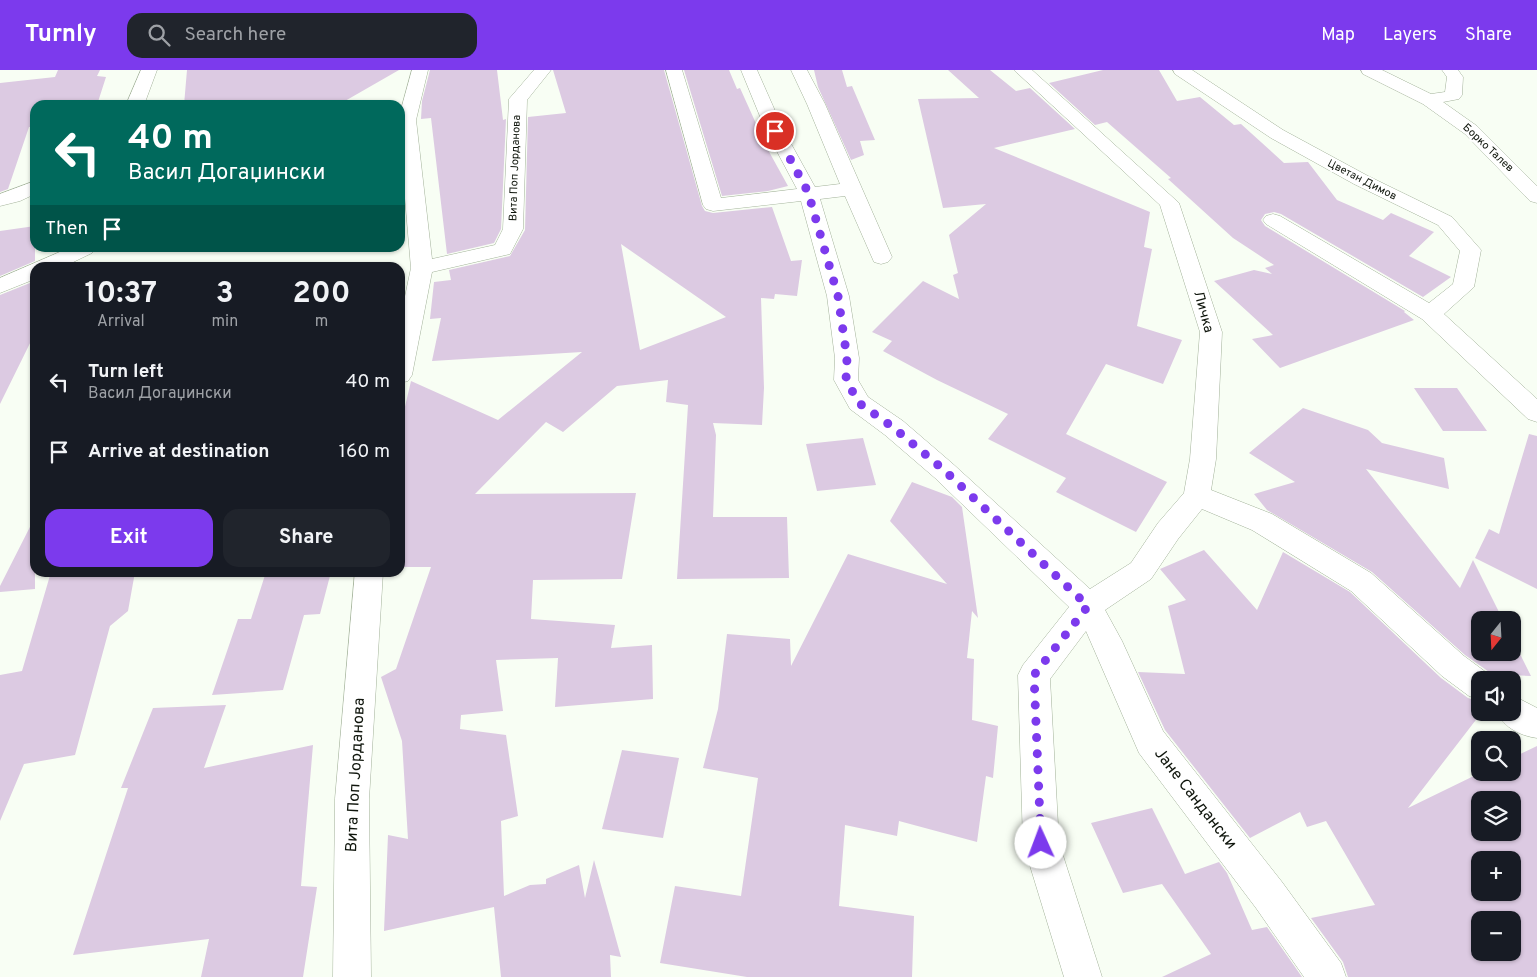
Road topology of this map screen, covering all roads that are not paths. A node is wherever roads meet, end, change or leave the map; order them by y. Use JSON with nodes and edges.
{"nodes":[{"id":1,"x":149,"y":70,"type":"edge"},
{"id":2,"x":420,"y":70,"type":"edge"},
{"id":3,"x":543,"y":70,"type":"edge"},
{"id":4,"x":674,"y":70,"type":"edge"},
{"id":5,"x":749,"y":70,"type":"edge"},
{"id":6,"x":799,"y":70,"type":"edge"},
{"id":7,"x":1022,"y":70,"type":"edge"},
{"id":8,"x":1181,"y":70,"type":"edge"},
{"id":9,"x":1370,"y":70,"type":"edge"},
{"id":10,"x":1450,"y":70,"type":"edge"},
{"id":11,"x":137,"y":100,"type":"edge"},
{"id":12,"x":1429,"y":100,"type":"junction"},
{"id":13,"x":405,"y":118,"type":"edge"},
{"id":14,"x":405,"y":129,"type":"edge"},
{"id":15,"x":30,"y":189,"type":"edge"},
{"id":16,"x":851,"y":189,"type":"junction"},
{"id":17,"x":808,"y":192,"type":"junction"},
{"id":18,"x":1537,"y":197,"type":"edge"},
{"id":19,"x":0,"y":200,"type":"edge"},
{"id":20,"x":1273,"y":220,"type":"dead end"},
{"id":21,"x":76,"y":252,"type":"edge"},
{"id":22,"x":881,"y":257,"type":"dead end"},
{"id":23,"x":55,"y":262,"type":"edge"},
{"id":24,"x":422,"y":268,"type":"junction"},
{"id":25,"x":30,"y":273,"type":"edge"},
{"id":26,"x":0,"y":286,"type":"edge"},
{"id":27,"x":1430,"y":314,"type":"junction"},
{"id":28,"x":405,"y":351,"type":"edge"},
{"id":29,"x":1537,"y":413,"type":"edge"},
{"id":30,"x":1197,"y":496,"type":"junction"},
{"id":31,"x":369,"y":577,"type":"edge"},
{"id":32,"x":1088,"y":606,"type":"junction"},
{"id":33,"x":1471,"y":679,"type":"edge"},
{"id":34,"x":1521,"y":716,"type":"edge"},
{"id":35,"x":1537,"y":723,"type":"edge"},
{"id":36,"x":352,"y":977,"type":"edge"},
{"id":37,"x":1083,"y":977,"type":"edge"},
{"id":38,"x":1327,"y":977,"type":"edge"}],
"edges":[{"from":1,"to":11,"type":"street"},
{"from":2,"to":13,"type":"street"},
{"from":3,"to":24,"type":"street","name":"Вита Поп Јорданова"},
{"from":4,"to":17,"type":"street"},
{"from":5,"to":17,"type":"street","name":"Јане Сандански"},
{"from":6,"to":16,"type":"street"},
{"from":7,"to":30,"type":"street","name":"Личка"},
{"from":8,"to":27,"type":"street","name":"Цветан Димов"},
{"from":9,"to":12,"type":"street","name":"Борко Талев"},
{"from":10,"to":12,"type":"street"},
{"from":12,"to":18,"type":"street","name":"Борко Талев"},
{"from":14,"to":24,"type":"street"},
{"from":15,"to":19,"type":"street"},
{"from":16,"to":17,"type":"street"},
{"from":16,"to":22,"type":"street"},
{"from":17,"to":32,"type":"street","name":"Јане Сандански"},
{"from":20,"to":27,"type":"street"},
{"from":21,"to":23,"type":"street"},
{"from":24,"to":28,"type":"street"},
{"from":25,"to":26,"type":"street"},
{"from":27,"to":29,"type":"street"},
{"from":30,"to":32,"type":"street","name":"Личка"},
{"from":30,"to":33,"type":"street"},
{"from":31,"to":36,"type":"street","name":"Вита Поп Јорданова"},
{"from":32,"to":37,"type":"street","name":"Личка"},
{"from":32,"to":38,"type":"street","name":"Јане Сандански"},
{"from":34,"to":35,"type":"street"}]}
